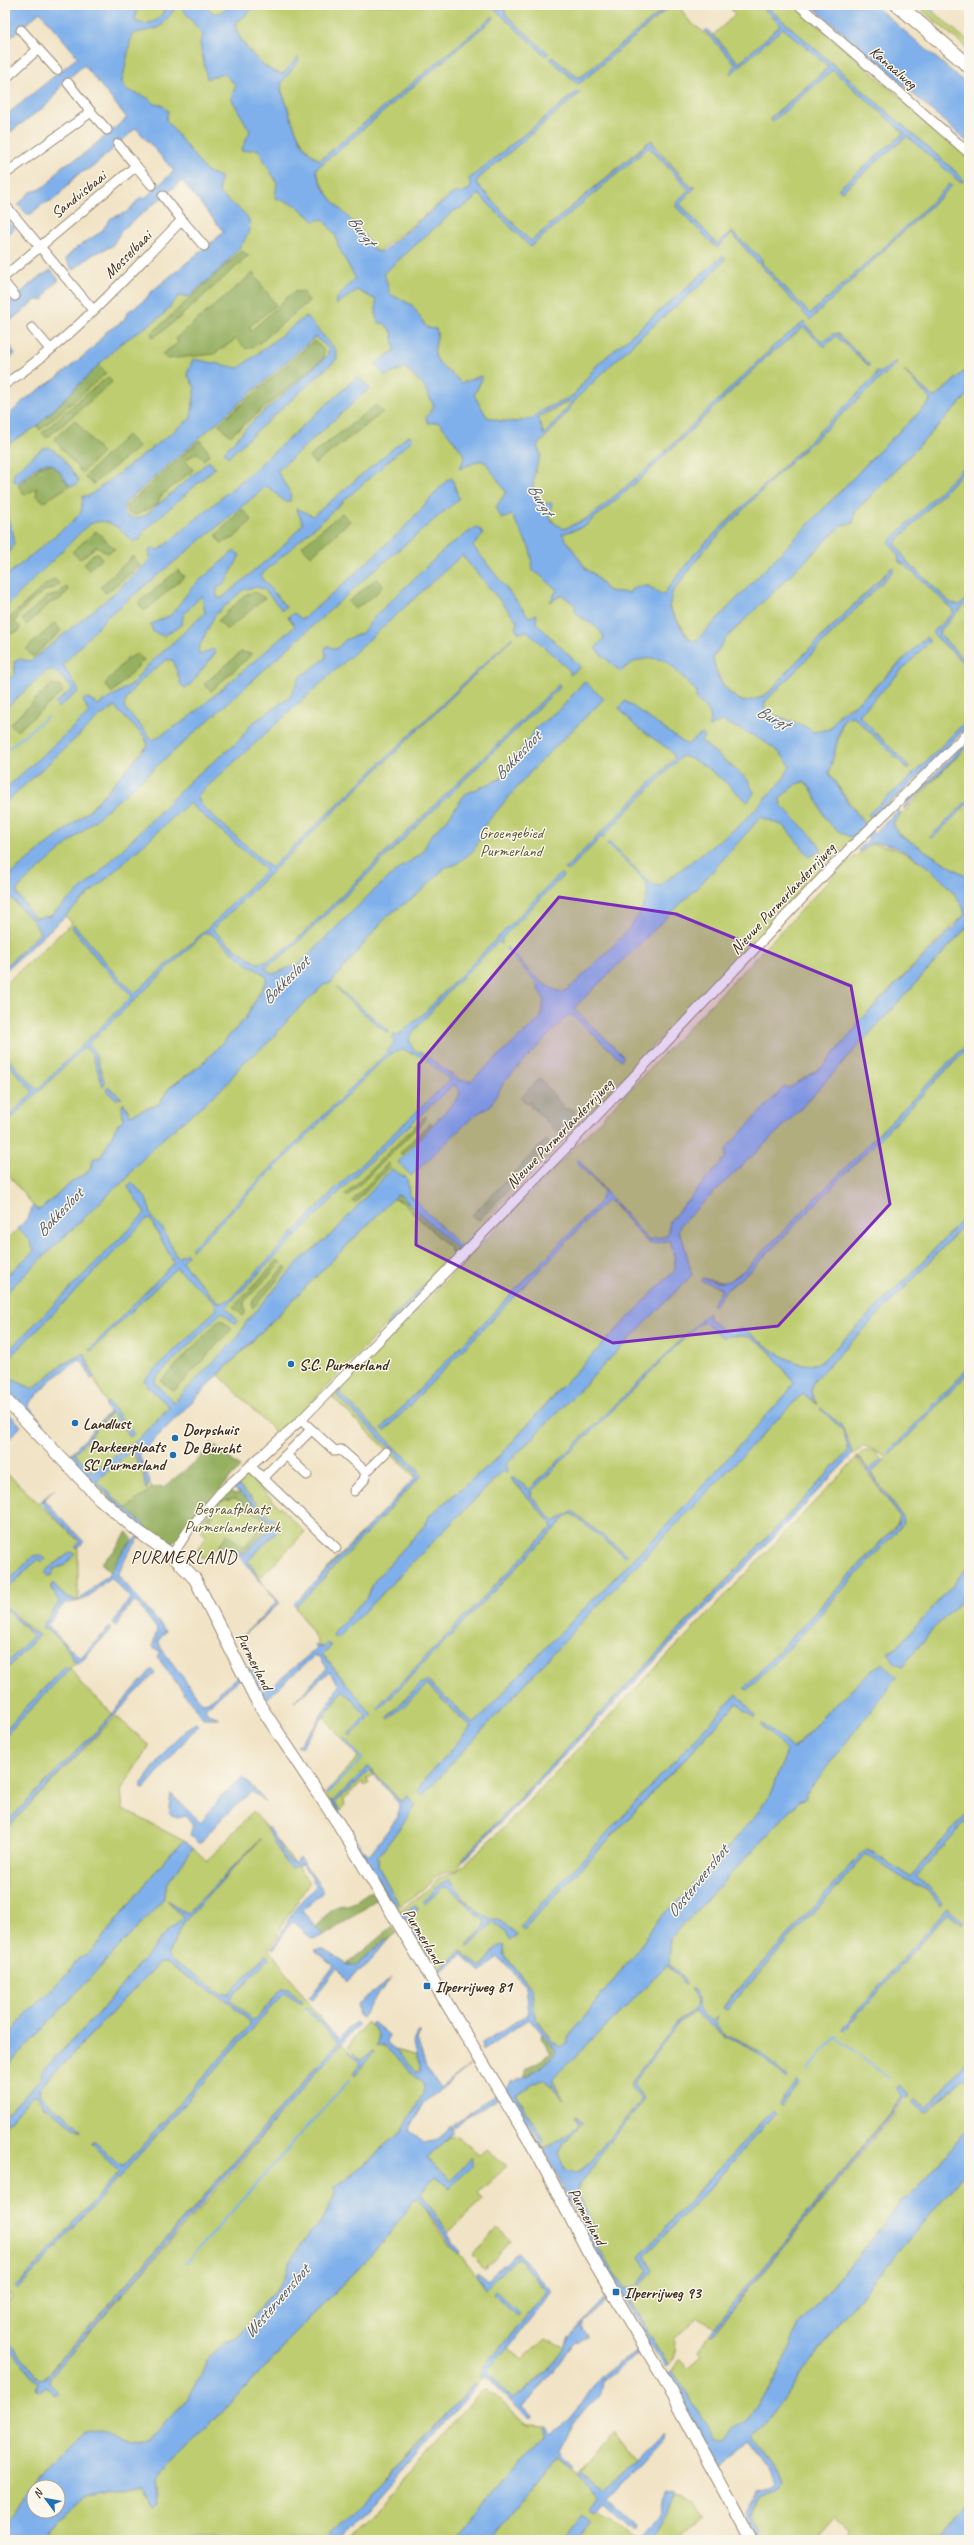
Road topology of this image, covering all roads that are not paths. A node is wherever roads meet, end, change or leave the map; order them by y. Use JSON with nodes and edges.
{"nodes":[{"id":1,"x":799,"y":5,"type":"edge"},
{"id":2,"x":898,"y":5,"type":"edge"},
{"id":3,"x":21,"y":30,"type":"dead end"},
{"id":4,"x":38,"y":49,"type":"junction"},
{"id":5,"x":969,"y":66,"type":"edge"},
{"id":6,"x":56,"y":70,"type":"dead end"},
{"id":7,"x":5,"y":79,"type":"edge"},
{"id":8,"x":68,"y":83,"type":"dead end"},
{"id":9,"x":91,"y":112,"type":"junction"},
{"id":10,"x":107,"y":130,"type":"dead end"},
{"id":11,"x":118,"y":144,"type":"dead end"},
{"id":12,"x":969,"y":153,"type":"edge"},
{"id":13,"x":136,"y":166,"type":"junction"},
{"id":14,"x":5,"y":174,"type":"edge"},
{"id":15,"x":152,"y":186,"type":"dead end"},
{"id":16,"x":163,"y":196,"type":"dead end"},
{"id":17,"x":5,"y":205,"type":"edge"},
{"id":18,"x":182,"y":220,"type":"junction"},
{"id":19,"x":40,"y":246,"type":"junction"},
{"id":20,"x":204,"y":246,"type":"dead end"},
{"id":21,"x":5,"y":276,"type":"edge"},
{"id":22,"x":5,"y":284,"type":"edge"},
{"id":23,"x":15,"y":296,"type":"dead end"},
{"id":24,"x":93,"y":310,"type":"junction"},
{"id":25,"x":32,"y":328,"type":"dead end"},
{"id":26,"x":50,"y":349,"type":"junction"},
{"id":27,"x":5,"y":384,"type":"edge"},
{"id":28,"x":969,"y":732,"type":"edge"},
{"id":29,"x":5,"y":1399,"type":"edge"},
{"id":30,"x":301,"y":1420,"type":"junction"},
{"id":31,"x":311,"y":1430,"type":"junction"},
{"id":32,"x":386,"y":1452,"type":"dead end"},
{"id":33,"x":286,"y":1455,"type":"junction"},
{"id":34,"x":250,"y":1466,"type":"junction"},
{"id":35,"x":366,"y":1472,"type":"junction"},
{"id":36,"x":307,"y":1475,"type":"dead end"},
{"id":37,"x":263,"y":1478,"type":"junction"},
{"id":38,"x":354,"y":1491,"type":"dead end"},
{"id":39,"x":336,"y":1548,"type":"dead end"},
{"id":40,"x":172,"y":1555,"type":"junction"},
{"id":41,"x":751,"y":2540,"type":"edge"}],
"edges":[{"from":1,"to":12,"type":"street","name":"Kanaalweg"},
{"from":2,"to":5,"type":"main road"},
{"from":3,"to":4,"type":"street"},
{"from":4,"to":6,"type":"street"},
{"from":4,"to":7,"type":"street"},
{"from":8,"to":9,"type":"street"},
{"from":9,"to":10,"type":"street"},
{"from":9,"to":14,"type":"street"},
{"from":11,"to":13,"type":"street"},
{"from":13,"to":15,"type":"street"},
{"from":13,"to":19,"type":"street","name":"Sandvisbaai"},
{"from":16,"to":18,"type":"street"},
{"from":17,"to":19,"type":"street"},
{"from":18,"to":20,"type":"street"},
{"from":18,"to":24,"type":"street","name":"Mosselbaai"},
{"from":19,"to":21,"type":"street","name":"Sandvisbaai"},
{"from":19,"to":24,"type":"street"},
{"from":22,"to":23,"type":"street"},
{"from":24,"to":26,"type":"street","name":"Mosselbaai"},
{"from":25,"to":26,"type":"street"},
{"from":26,"to":27,"type":"street","name":"Mosselbaai"},
{"from":28,"to":30,"type":"street","name":"Nieuwe Purmerlanderrijweg"},
{"from":29,"to":40,"type":"street","name":"Purmerland"},
{"from":30,"to":31,"type":"street"},
{"from":30,"to":34,"type":"street","name":"Nieuwe Purmerlanderrijweg"},
{"from":31,"to":33,"type":"street"},
{"from":31,"to":35,"type":"street"},
{"from":32,"to":35,"type":"street"},
{"from":33,"to":36,"type":"street"},
{"from":33,"to":37,"type":"street"},
{"from":34,"to":37,"type":"street"},
{"from":34,"to":40,"type":"street","name":"Nieuwe Purmerlanderrijweg"},
{"from":35,"to":38,"type":"street"},
{"from":37,"to":39,"type":"street"},
{"from":40,"to":41,"type":"street","name":"Purmerland"}]}
